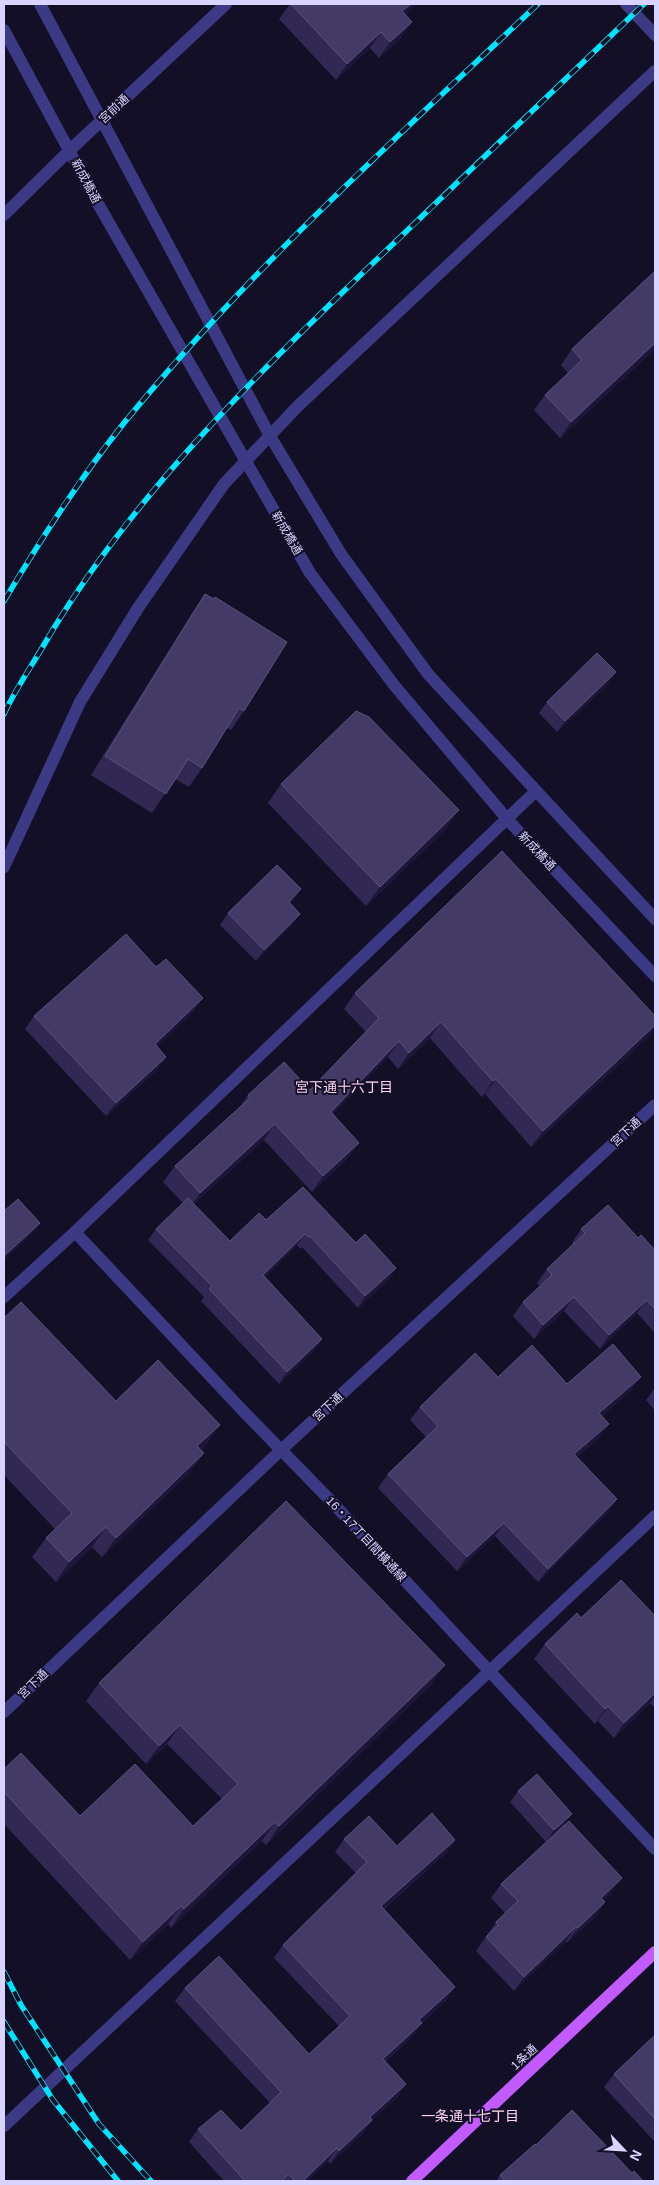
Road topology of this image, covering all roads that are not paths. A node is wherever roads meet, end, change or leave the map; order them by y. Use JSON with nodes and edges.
{"nodes":[{"id":1,"x":40,"y":4,"type":"edge"},
{"id":2,"x":226,"y":4,"type":"edge"},
{"id":3,"x":626,"y":4,"type":"edge"},
{"id":4,"x":4,"y":30,"type":"edge"},
{"id":5,"x":655,"y":35,"type":"edge"},
{"id":6,"x":655,"y":71,"type":"edge"},
{"id":7,"x":102,"y":120,"type":"junction"},
{"id":8,"x":70,"y":150,"type":"junction"},
{"id":9,"x":4,"y":215,"type":"edge"},
{"id":10,"x":270,"y":436,"type":"junction"},
{"id":11,"x":245,"y":461,"type":"junction"},
{"id":12,"x":536,"y":791,"type":"junction"},
{"id":13,"x":507,"y":819,"type":"junction"},
{"id":14,"x":4,"y":867,"type":"edge"},
{"id":15,"x":655,"y":919,"type":"edge"},
{"id":16,"x":655,"y":976,"type":"edge"},
{"id":17,"x":655,"y":1105,"type":"edge"},
{"id":18,"x":75,"y":1232,"type":"junction"},
{"id":19,"x":4,"y":1297,"type":"edge"},
{"id":20,"x":281,"y":1450,"type":"junction"},
{"id":21,"x":655,"y":1516,"type":"edge"},
{"id":22,"x":490,"y":1671,"type":"junction"},
{"id":23,"x":4,"y":1712,"type":"edge"},
{"id":24,"x":655,"y":1849,"type":"edge"},
{"id":25,"x":655,"y":1952,"type":"edge"},
{"id":26,"x":4,"y":2126,"type":"edge"},
{"id":27,"x":412,"y":2181,"type":"edge"}],
"edges":[{"from":1,"to":7,"type":"street"},
{"from":2,"to":7,"type":"street","name":"宮前通"},
{"from":3,"to":5,"type":"street"},
{"from":4,"to":8,"type":"street","name":"新成橋通"},
{"from":6,"to":10,"type":"street"},
{"from":7,"to":8,"type":"street","name":"宮前通"},
{"from":7,"to":10,"type":"street"},
{"from":8,"to":9,"type":"street","name":"宮前通"},
{"from":8,"to":11,"type":"street","name":"新成橋通"},
{"from":10,"to":11,"type":"street"},
{"from":10,"to":12,"type":"street"},
{"from":11,"to":13,"type":"street","name":"新成橋通"},
{"from":11,"to":14,"type":"street"},
{"from":12,"to":13,"type":"street"},
{"from":12,"to":15,"type":"street"},
{"from":13,"to":16,"type":"street","name":"新成橋通"},
{"from":13,"to":18,"type":"street"},
{"from":17,"to":20,"type":"street","name":"宮下通"},
{"from":18,"to":19,"type":"street"},
{"from":18,"to":20,"type":"street","name":"16・17丁目間横通線"},
{"from":20,"to":22,"type":"street","name":"16・17丁目間横通線"},
{"from":20,"to":23,"type":"street","name":"宮下通"},
{"from":21,"to":22,"type":"street"},
{"from":22,"to":24,"type":"street","name":"16・17丁目間横通線"},
{"from":22,"to":26,"type":"street"},
{"from":25,"to":27,"type":"main road","name":"1条通"}]}
